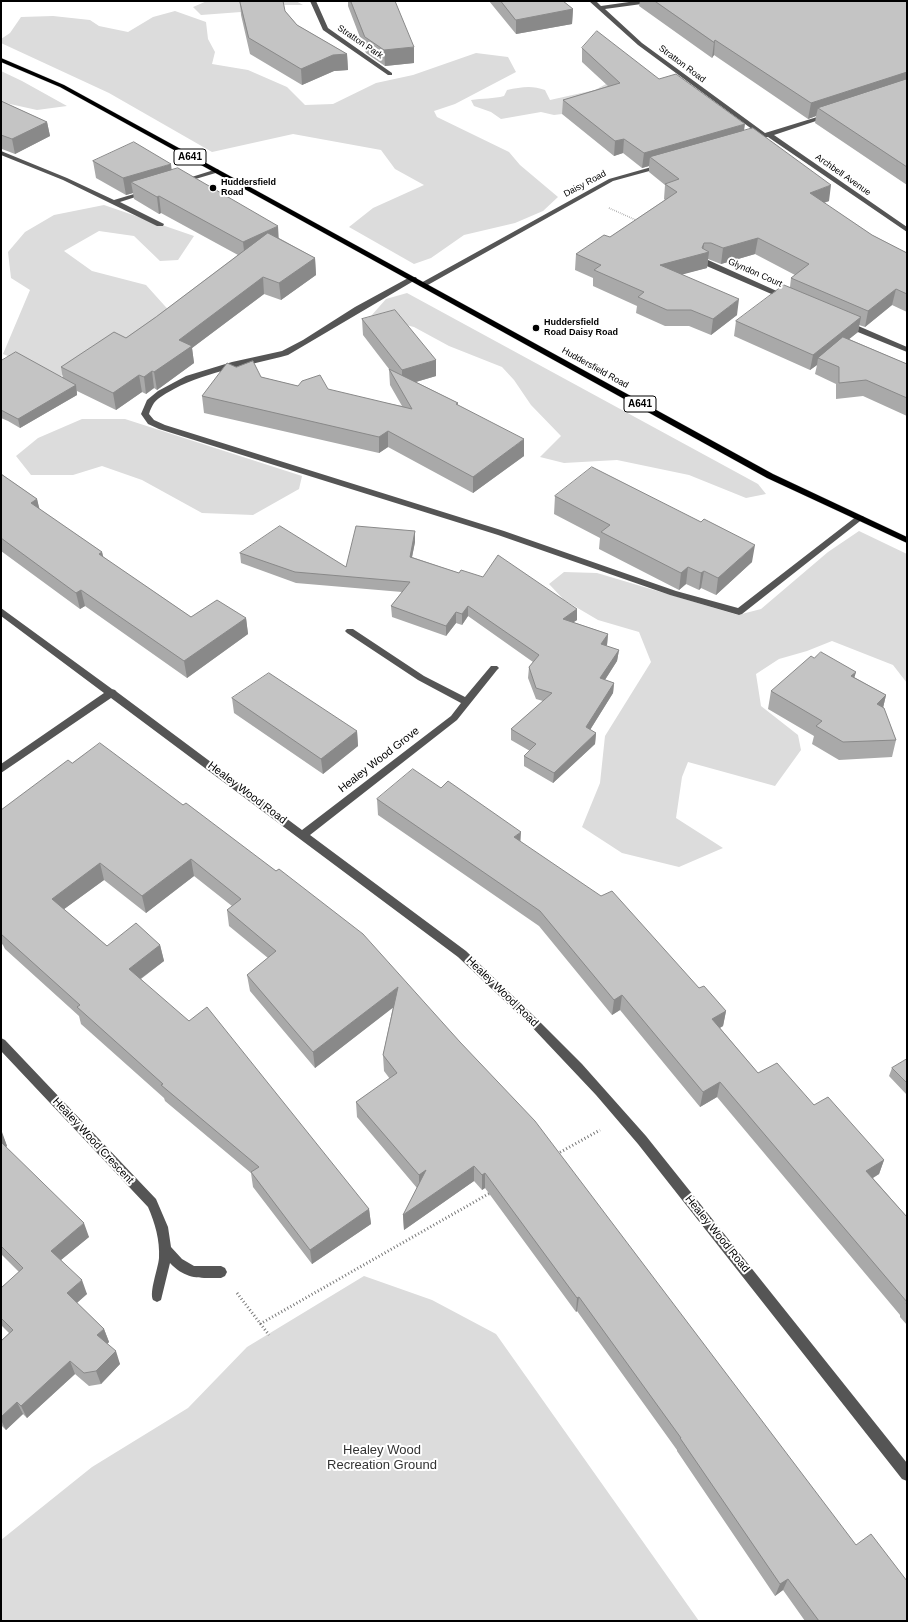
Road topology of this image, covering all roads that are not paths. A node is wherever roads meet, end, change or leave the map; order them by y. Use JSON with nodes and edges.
{"nodes":[{"id":1,"x":313,"y":1,"type":"edge"},
{"id":2,"x":592,"y":1,"type":"edge"},
{"id":3,"x":649,"y":1,"type":"edge"},
{"id":4,"x":600,"y":8,"type":"junction"},
{"id":5,"x":1,"y":60,"type":"edge"},
{"id":6,"x":390,"y":74,"type":"dead end"},
{"id":7,"x":834,"y":113,"type":"edge"},
{"id":8,"x":767,"y":135,"type":"junction"},
{"id":9,"x":742,"y":142,"type":"edge"},
{"id":10,"x":1,"y":153,"type":"edge"},
{"id":11,"x":673,"y":162,"type":"edge"},
{"id":12,"x":216,"y":171,"type":"junction"},
{"id":13,"x":173,"y":184,"type":"edge"},
{"id":14,"x":151,"y":191,"type":"edge"},
{"id":15,"x":114,"y":202,"type":"junction"},
{"id":16,"x":160,"y":224,"type":"dead end"},
{"id":17,"x":907,"y":230,"type":"edge"},
{"id":18,"x":705,"y":262,"type":"edge"},
{"id":19,"x":413,"y":279,"type":"junction"},
{"id":20,"x":422,"y":284,"type":"junction"},
{"id":21,"x":791,"y":300,"type":"edge"},
{"id":22,"x":842,"y":322,"type":"edge"},
{"id":23,"x":907,"y":350,"type":"edge"},
{"id":24,"x":860,"y":518,"type":"junction"},
{"id":25,"x":907,"y":540,"type":"edge"},
{"id":26,"x":1,"y":611,"type":"edge"},
{"id":27,"x":350,"y":631,"type":"dead end"},
{"id":28,"x":494,"y":668,"type":"dead end"},
{"id":29,"x":112,"y":692,"type":"junction"},
{"id":30,"x":467,"y":702,"type":"junction"},
{"id":31,"x":1,"y":769,"type":"edge"},
{"id":32,"x":303,"y":835,"type":"junction"},
{"id":33,"x":1,"y":1043,"type":"edge"},
{"id":34,"x":166,"y":1249,"type":"junction"},
{"id":35,"x":221,"y":1272,"type":"road end"},
{"id":36,"x":157,"y":1296,"type":"dead end"},
{"id":37,"x":907,"y":1474,"type":"edge"}],
"edges":[{"from":1,"to":6,"type":"street","name":"Stratton Park"},
{"from":2,"to":4,"type":"street","name":"Stratton Road"},
{"from":3,"to":4,"type":"street"},
{"from":4,"to":8,"type":"street","name":"Stratton Road"},
{"from":5,"to":12,"type":"main road","name":"Huddersfield Road","number":"A641"},
{"from":7,"to":8,"type":"street"},
{"from":8,"to":9,"type":"street"},
{"from":8,"to":17,"type":"street","name":"Archbell Avenue"},
{"from":10,"to":15,"type":"street"},
{"from":11,"to":20,"type":"street","name":"Daisy Road"},
{"from":12,"to":13,"type":"street"},
{"from":12,"to":19,"type":"main road","name":"Huddersfield Road","number":"A641"},
{"from":14,"to":15,"type":"street"},
{"from":15,"to":16,"type":"street"},
{"from":18,"to":21,"type":"street","name":"Glyndon Court"},
{"from":19,"to":20,"type":"main road","name":"Huddersfield Road","number":"A641"},
{"from":19,"to":24,"type":"street"},
{"from":20,"to":24,"type":"main road","name":"Huddersfield Road","number":"A641"},
{"from":22,"to":23,"type":"street"},
{"from":24,"to":25,"type":"main road","name":"Huddersfield Road","number":"A641"},
{"from":26,"to":29,"type":"street","name":"Healey Wood Road"},
{"from":27,"to":30,"type":"street"},
{"from":28,"to":30,"type":"street","name":"Healey Wood Grove"},
{"from":29,"to":31,"type":"street"},
{"from":29,"to":32,"type":"street","name":"Healey Wood Road"},
{"from":30,"to":32,"type":"street","name":"Healey Wood Grove"},
{"from":32,"to":37,"type":"street","name":"Healey Wood Road"},
{"from":33,"to":34,"type":"street","name":"Healey Wood Crescent"},
{"from":34,"to":35,"type":"street"},
{"from":34,"to":36,"type":"street","name":"Healey Wood Crescent"}]}
